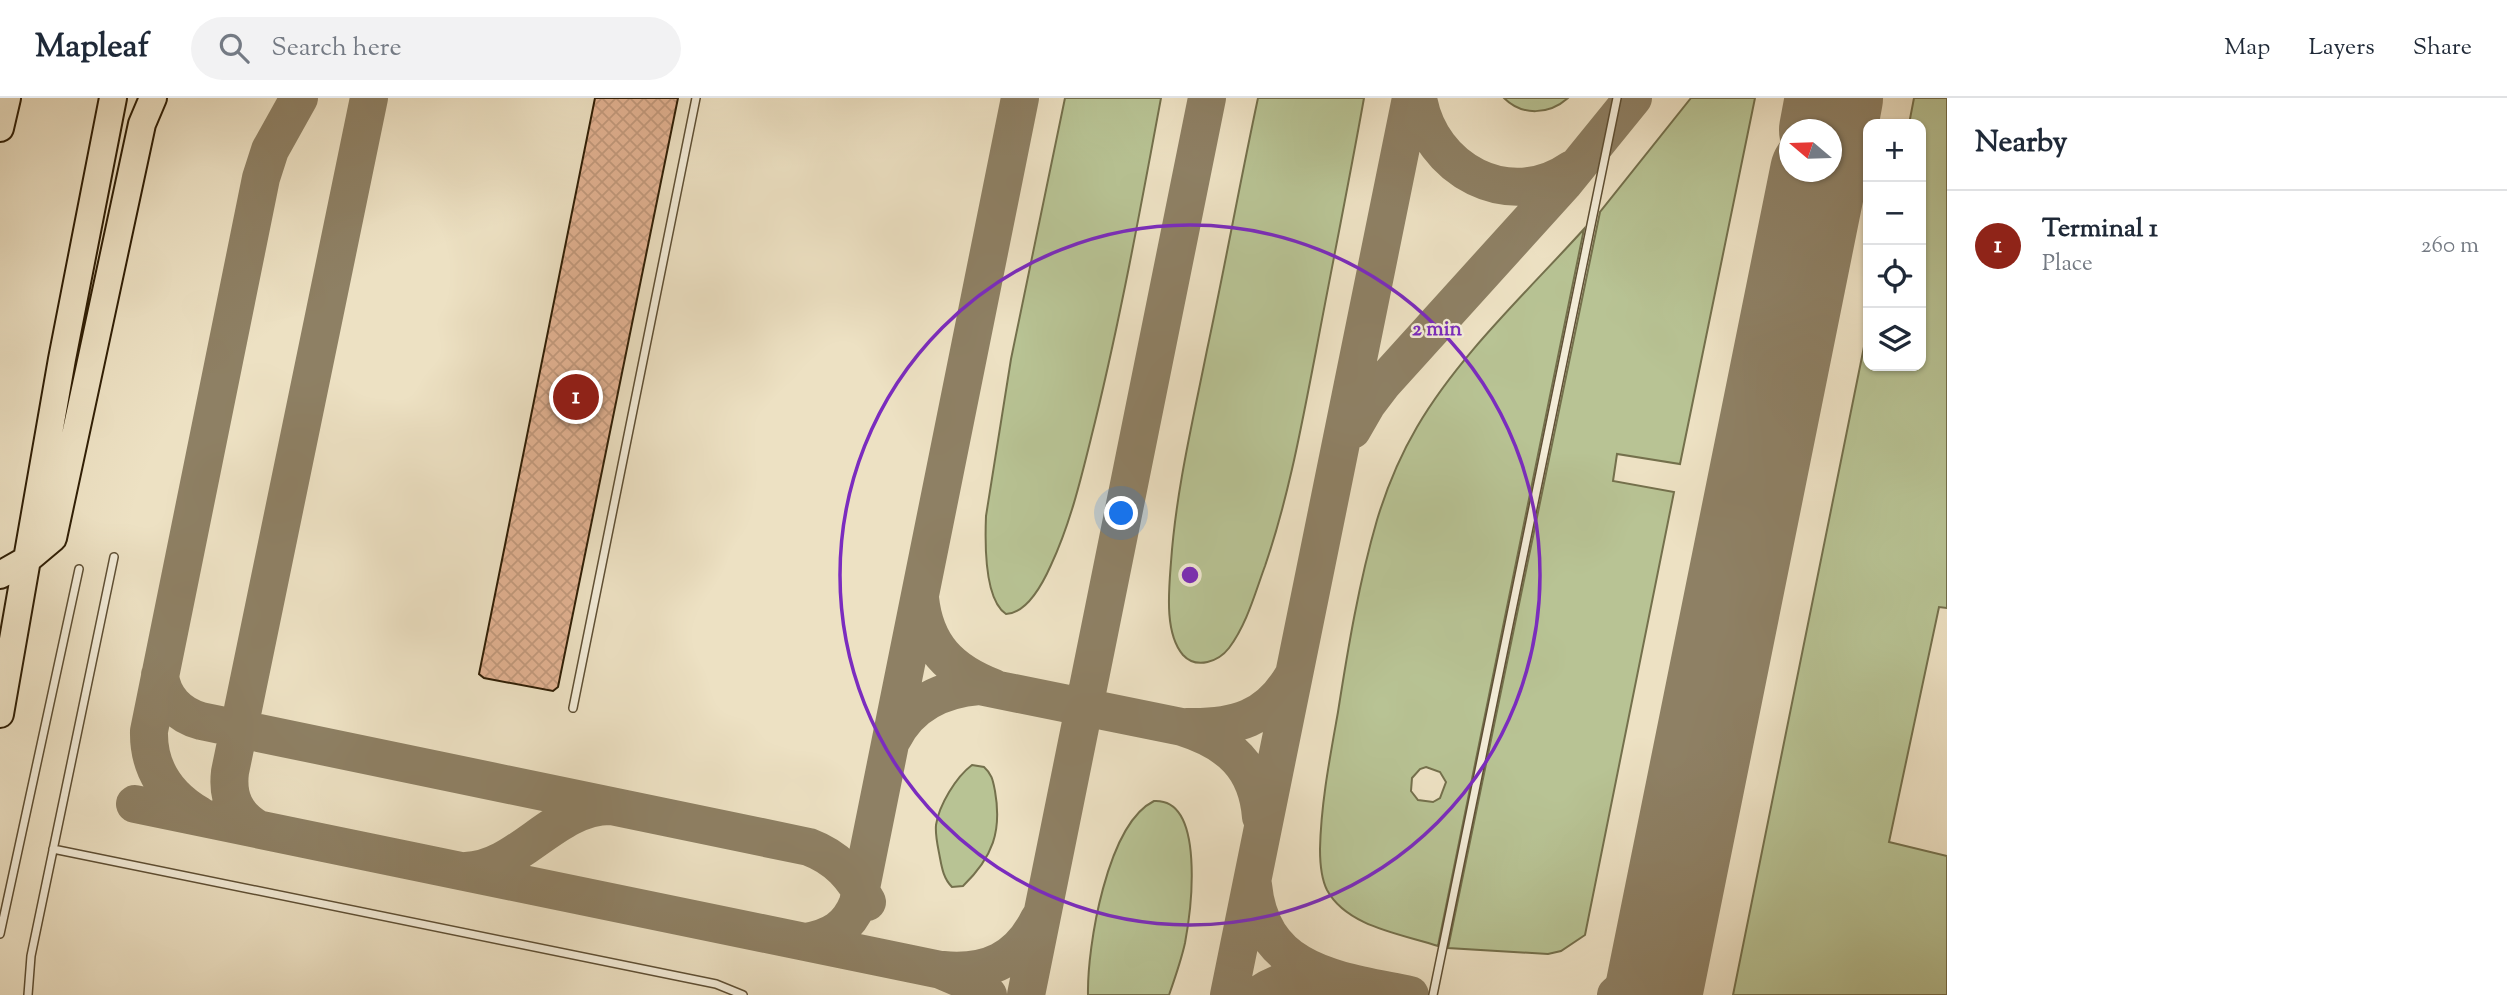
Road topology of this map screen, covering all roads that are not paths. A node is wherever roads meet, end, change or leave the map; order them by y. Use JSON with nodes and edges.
{"nodes":[{"id":1,"x":7,"y":98,"type":"edge"},
{"id":2,"x":113,"y":98,"type":"edge"},
{"id":3,"x":153,"y":98,"type":"edge"},
{"id":4,"x":696,"y":98,"type":"edge"},
{"id":5,"x":1617,"y":98,"type":"edge"},
{"id":6,"x":0,"y":128,"type":"edge"},
{"id":7,"x":114,"y":557,"type":"dead end"},
{"id":8,"x":28,"y":559,"type":"junction"},
{"id":9,"x":79,"y":569,"type":"dead end"},
{"id":10,"x":0,"y":575,"type":"edge"},
{"id":11,"x":3,"y":673,"type":"edge"},
{"id":12,"x":573,"y":708,"type":"dead end"},
{"id":13,"x":0,"y":715,"type":"edge"},
{"id":14,"x":53,"y":849,"type":"junction"},
{"id":15,"x":0,"y":934,"type":"edge"},
{"id":16,"x":28,"y":995,"type":"edge"},
{"id":17,"x":743,"y":995,"type":"edge"},
{"id":18,"x":1433,"y":995,"type":"edge"}],
"edges":[{"from":1,"to":6,"type":"highway"},
{"from":2,"to":8,"type":"highway"},
{"from":3,"to":8,"type":"highway"},
{"from":4,"to":12,"type":"lane"},
{"from":5,"to":18,"type":"lane"},
{"from":7,"to":14,"type":"lane"},
{"from":8,"to":10,"type":"highway"},
{"from":8,"to":11,"type":"highway"},
{"from":9,"to":15,"type":"lane"},
{"from":11,"to":13,"type":"highway"},
{"from":14,"to":16,"type":"lane"},
{"from":14,"to":17,"type":"lane"}]}
